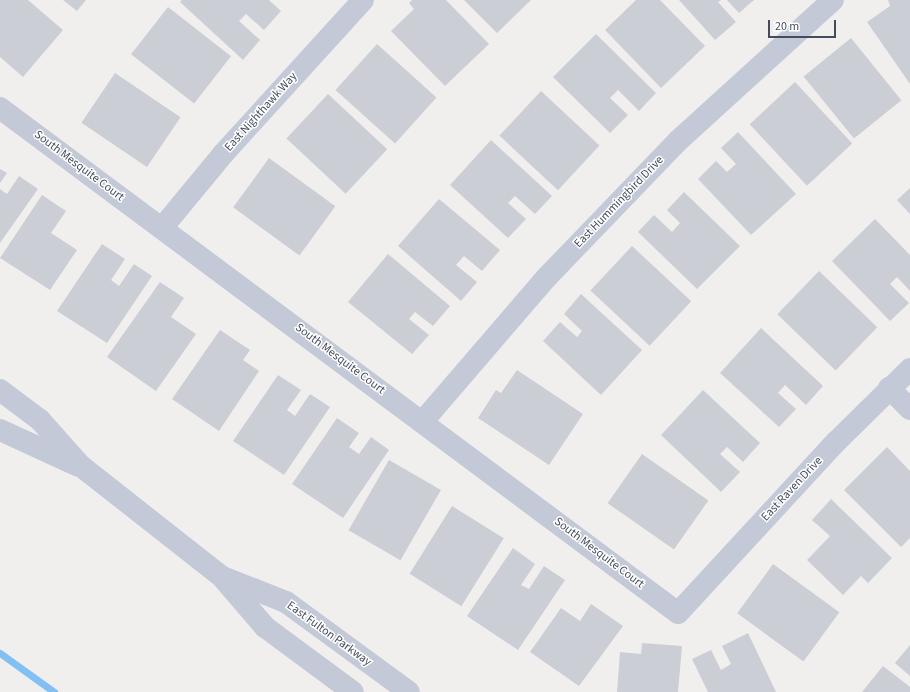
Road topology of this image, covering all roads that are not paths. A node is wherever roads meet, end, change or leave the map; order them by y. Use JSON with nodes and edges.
{"nodes":[{"id":1,"x":363,"y":0,"type":"edge"},
{"id":2,"x":833,"y":0,"type":"edge"},
{"id":3,"x":0,"y":108,"type":"edge"},
{"id":4,"x":162,"y":228,"type":"junction"},
{"id":5,"x":910,"y":368,"type":"edge"},
{"id":6,"x":890,"y":388,"type":"junction"},
{"id":7,"x":0,"y":390,"type":"edge"},
{"id":8,"x":910,"y":409,"type":"edge"},
{"id":9,"x":423,"y":420,"type":"junction"},
{"id":10,"x":0,"y":430,"type":"edge"},
{"id":11,"x":81,"y":466,"type":"junction"},
{"id":12,"x":222,"y":576,"type":"junction"},
{"id":13,"x":678,"y":613,"type":"joint"},
{"id":14,"x":353,"y":692,"type":"edge"},
{"id":15,"x":409,"y":692,"type":"edge"}],
"edges":[{"from":1,"to":4,"type":"street","name":"East Nighthawk Way"},
{"from":2,"to":9,"type":"street","name":"East Hummingbird Drive"},
{"from":3,"to":4,"type":"street","name":"South Mesquite Court"},
{"from":4,"to":9,"type":"street","name":"South Mesquite Court"},
{"from":5,"to":6,"type":"street","name":"East Raven Drive"},
{"from":6,"to":8,"type":"street"},
{"from":6,"to":13,"type":"street","name":"East Raven Drive"},
{"from":7,"to":11,"type":"street","name":"East Fulton Parkway"},
{"from":9,"to":13,"type":"street","name":"South Mesquite Court"},
{"from":10,"to":11,"type":"street","name":"East Fulton Parkway"},
{"from":11,"to":12,"type":"street","name":"East Fulton Parkway"},
{"from":12,"to":14,"type":"street","name":"East Fulton Parkway"},
{"from":12,"to":15,"type":"street","name":"East Fulton Parkway"}]}
